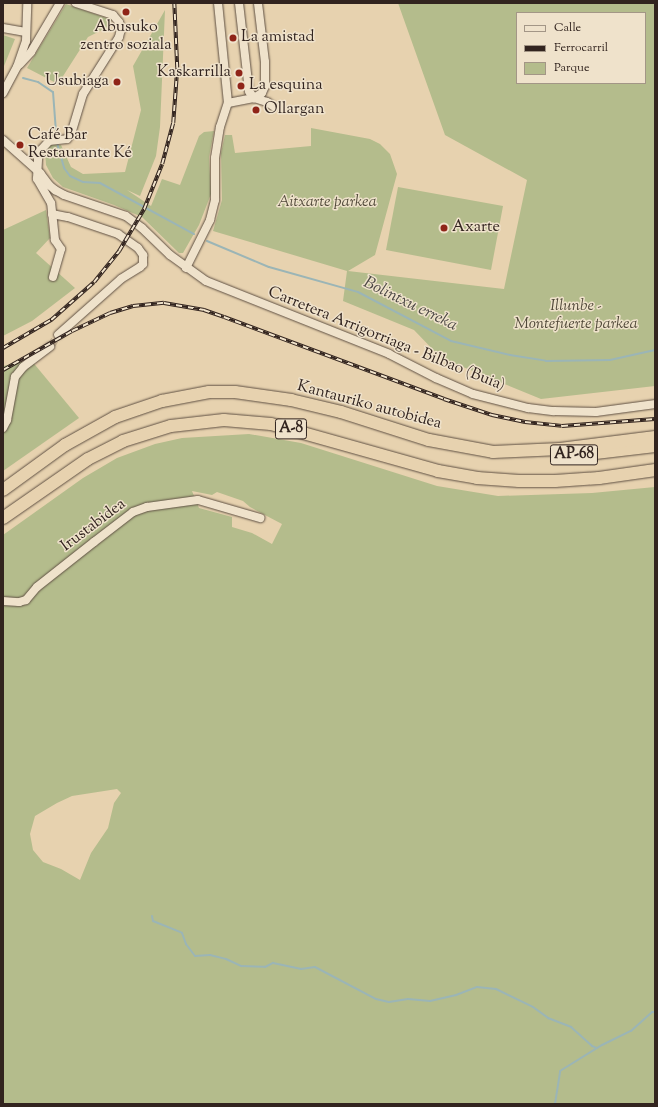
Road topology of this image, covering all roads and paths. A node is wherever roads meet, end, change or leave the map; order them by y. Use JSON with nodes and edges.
{"nodes":[{"id":1,"x":28,"y":3,"type":"edge"},
{"id":2,"x":60,"y":3,"type":"edge"},
{"id":3,"x":76,"y":3,"type":"edge"},
{"id":4,"x":218,"y":3,"type":"edge"},
{"id":5,"x":238,"y":3,"type":"edge"},
{"id":6,"x":258,"y":3,"type":"edge"},
{"id":7,"x":3,"y":28,"type":"edge"},
{"id":8,"x":26,"y":32,"type":"junction"},
{"id":9,"x":17,"y":67,"type":"junction"},
{"id":10,"x":3,"y":93,"type":"edge"},
{"id":11,"x":254,"y":98,"type":"junction"},
{"id":12,"x":228,"y":103,"type":"junction"},
{"id":13,"x":273,"y":106,"type":"dead end"},
{"id":14,"x":3,"y":140,"type":"edge"},
{"id":15,"x":38,"y":158,"type":"junction"},
{"id":16,"x":26,"y":161,"type":"junction"},
{"id":17,"x":36,"y":170,"type":"junction"},
{"id":18,"x":52,"y":214,"type":"junction"},
{"id":19,"x":186,"y":268,"type":"junction"},
{"id":20,"x":53,"y":277,"type":"dead end"},
{"id":21,"x":58,"y":335,"type":"tunnel mouth"},
{"id":22,"x":50,"y":346,"type":"tunnel mouth"},
{"id":23,"x":655,"y":404,"type":"edge"},
{"id":24,"x":3,"y":428,"type":"edge"},
{"id":25,"x":655,"y":437,"type":"edge"},
{"id":26,"x":655,"y":446,"type":"edge"},
{"id":27,"x":493,"y":452,"type":"junction"},
{"id":28,"x":655,"y":470,"type":"edge"},
{"id":29,"x":598,"y":478,"type":"junction"},
{"id":30,"x":655,"y":478,"type":"edge"},
{"id":31,"x":3,"y":490,"type":"edge"},
{"id":32,"x":3,"y":518,"type":"edge"},
{"id":33,"x":260,"y":518,"type":"dead end"},
{"id":34,"x":3,"y":601,"type":"edge"}],
"edges":[{"from":1,"to":8,"type":"street"},
{"from":2,"to":9,"type":"street"},
{"from":3,"to":15,"type":"street"},
{"from":4,"to":12,"type":"street"},
{"from":5,"to":11,"type":"street"},
{"from":6,"to":11,"type":"street"},
{"from":7,"to":8,"type":"street"},
{"from":8,"to":9,"type":"street"},
{"from":9,"to":10,"type":"street"},
{"from":11,"to":12,"type":"street"},
{"from":11,"to":13,"type":"street"},
{"from":12,"to":19,"type":"street"},
{"from":14,"to":16,"type":"street","name":"Carretera Arrigorriaga - Bilbao (Buia)"},
{"from":15,"to":16,"type":"street"},
{"from":15,"to":17,"type":"street"},
{"from":16,"to":17,"type":"street","name":"Carretera Arrigorriaga - Bilbao (Buia)"},
{"from":17,"to":18,"type":"street"},
{"from":17,"to":19,"type":"street","name":"Carretera Arrigorriaga - Bilbao (Buia)"},
{"from":18,"to":20,"type":"street"},
{"from":18,"to":21,"type":"street"},
{"from":19,"to":23,"type":"street","name":"Carretera Arrigorriaga - Bilbao (Buia)"},
{"from":22,"to":24,"type":"street"},
{"from":25,"to":27,"type":"highway","name":"Kantauriko autobidea","number":"A-8"},
{"from":26,"to":27,"type":"highway","number":"AP-68"},
{"from":27,"to":31,"type":"highway","name":"Kantauriko autobidea","number":"A-8"},
{"from":28,"to":29,"type":"highway","number":"A-8"},
{"from":29,"to":30,"type":"highway","number":"AP-68"},
{"from":29,"to":32,"type":"highway","number":"A-8"},
{"from":33,"to":34,"type":"street","name":"Irustabidea"}]}
